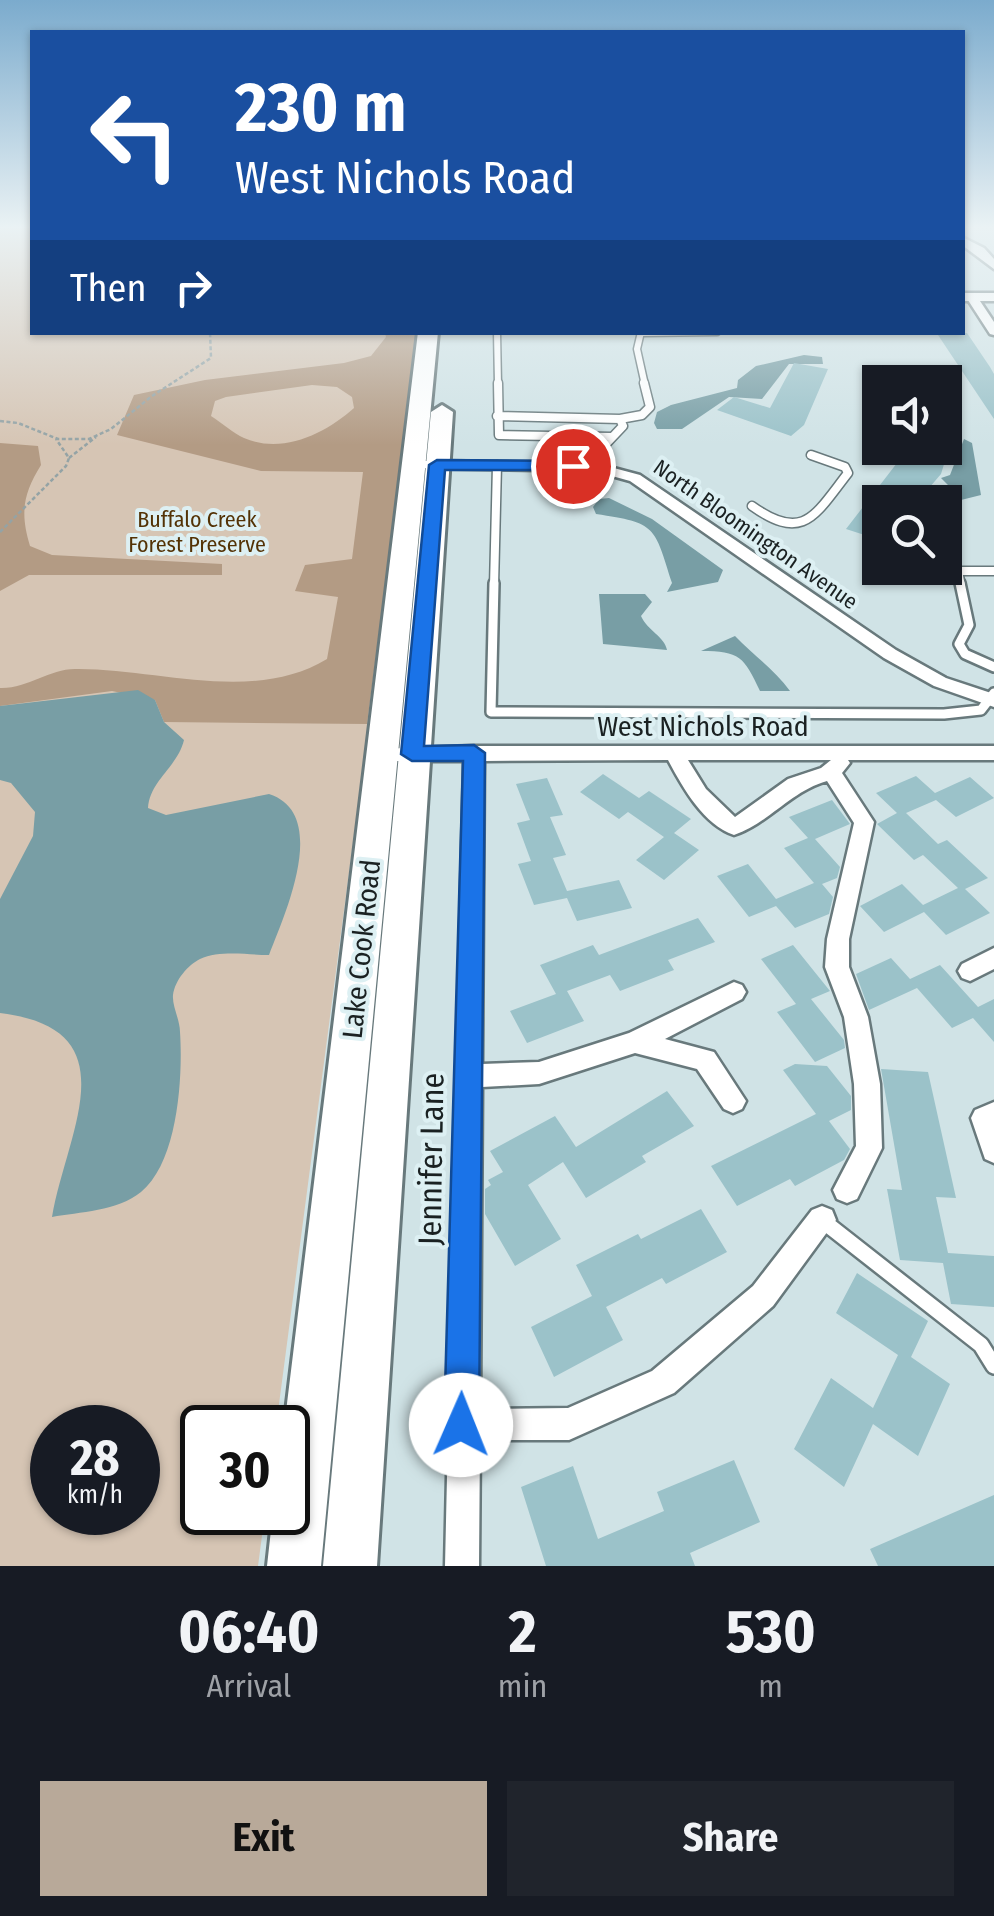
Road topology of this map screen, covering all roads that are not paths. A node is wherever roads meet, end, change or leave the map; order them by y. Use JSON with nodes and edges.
{"nodes":[{"id":1,"x":969,"y":299,"type":"edge"},
{"id":2,"x":994,"y":330,"type":"edge"},
{"id":3,"x":428,"y":335,"type":"edge"},
{"id":4,"x":448,"y":335,"type":"edge"},
{"id":5,"x":498,"y":335,"type":"edge"},
{"id":6,"x":640,"y":335,"type":"edge"},
{"id":7,"x":497,"y":416,"type":"junction"},
{"id":8,"x":620,"y":419,"type":"junction"},
{"id":9,"x":612,"y":438,"type":"junction"},
{"id":10,"x":811,"y":455,"type":"dead end"},
{"id":11,"x":426,"y":465,"type":"junction"},
{"id":12,"x":497,"y":466,"type":"junction"},
{"id":13,"x":595,"y":466,"type":"junction"},
{"id":14,"x":752,"y":506,"type":"dead end"},
{"id":15,"x":994,"y":571,"type":"edge"},
{"id":16,"x":994,"y":668,"type":"edge"},
{"id":17,"x":993,"y":698,"type":"edge"},
{"id":18,"x":474,"y":753,"type":"junction"},
{"id":19,"x":674,"y":753,"type":"junction"},
{"id":20,"x":849,"y":753,"type":"junction"},
{"id":21,"x":994,"y":753,"type":"edge"},
{"id":22,"x":397,"y":754,"type":"junction"},
{"id":23,"x":832,"y":773,"type":"junction"},
{"id":24,"x":994,"y":958,"type":"edge"},
{"id":25,"x":970,"y":971,"type":"dead end"},
{"id":26,"x":734,"y":992,"type":"dead end"},
{"id":27,"x":636,"y":1042,"type":"junction"},
{"id":28,"x":468,"y":1076,"type":"junction"},
{"id":29,"x":733,"y":1101,"type":"dead end"},
{"id":30,"x":994,"y":1114,"type":"edge"},
{"id":31,"x":994,"y":1150,"type":"edge"},
{"id":32,"x":848,"y":1190,"type":"dead end"},
{"id":33,"x":822,"y":1220,"type":"joint"},
{"id":34,"x":988,"y":1346,"type":"edge"},
{"id":35,"x":994,"y":1366,"type":"edge"},
{"id":36,"x":461,"y":1425,"type":"junction"},
{"id":37,"x":294,"y":1566,"type":"edge"},
{"id":38,"x":350,"y":1566,"type":"edge"},
{"id":39,"x":462,"y":1566,"type":"edge"}],
"edges":[{"from":1,"to":2,"type":"street"},
{"from":3,"to":11,"type":"main road","name":"Lake Cook Road"},
{"from":4,"to":11,"type":"main road","name":"Lake Cook Road"},
{"from":5,"to":7,"type":"lane"},
{"from":6,"to":8,"type":"lane"},
{"from":7,"to":8,"type":"lane"},
{"from":7,"to":9,"type":"lane"},
{"from":8,"to":9,"type":"lane"},
{"from":9,"to":13,"type":"lane"},
{"from":10,"to":14,"type":"lane"},
{"from":11,"to":12,"type":"street","name":"North Bloomington Avenue"},
{"from":11,"to":22,"type":"main road","name":"Lake Cook Road"},
{"from":12,"to":13,"type":"street","name":"North Bloomington Avenue"},
{"from":12,"to":17,"type":"lane"},
{"from":13,"to":17,"type":"street","name":"North Bloomington Avenue"},
{"from":15,"to":16,"type":"lane"},
{"from":18,"to":19,"type":"street","name":"West Nichols Road"},
{"from":18,"to":22,"type":"street","name":"West Nichols Road"},
{"from":18,"to":28,"type":"street","name":"Jennifer Lane"},
{"from":19,"to":20,"type":"street","name":"West Nichols Road"},
{"from":19,"to":23,"type":"street"},
{"from":20,"to":21,"type":"street","name":"West Nichols Road"},
{"from":20,"to":23,"type":"street"},
{"from":22,"to":37,"type":"main road","name":"Lake Cook Road"},
{"from":22,"to":38,"type":"main road","name":"Lake Cook Road"},
{"from":23,"to":32,"type":"street"},
{"from":24,"to":25,"type":"street"},
{"from":26,"to":27,"type":"street"},
{"from":27,"to":28,"type":"street"},
{"from":27,"to":29,"type":"street"},
{"from":28,"to":36,"type":"street","name":"Jennifer Lane"},
{"from":30,"to":31,"type":"street"},
{"from":33,"to":34,"type":"lane"},
{"from":33,"to":36,"type":"street"},
{"from":34,"to":35,"type":"lane"},
{"from":36,"to":39,"type":"street","name":"Jennifer Lane"}]}
